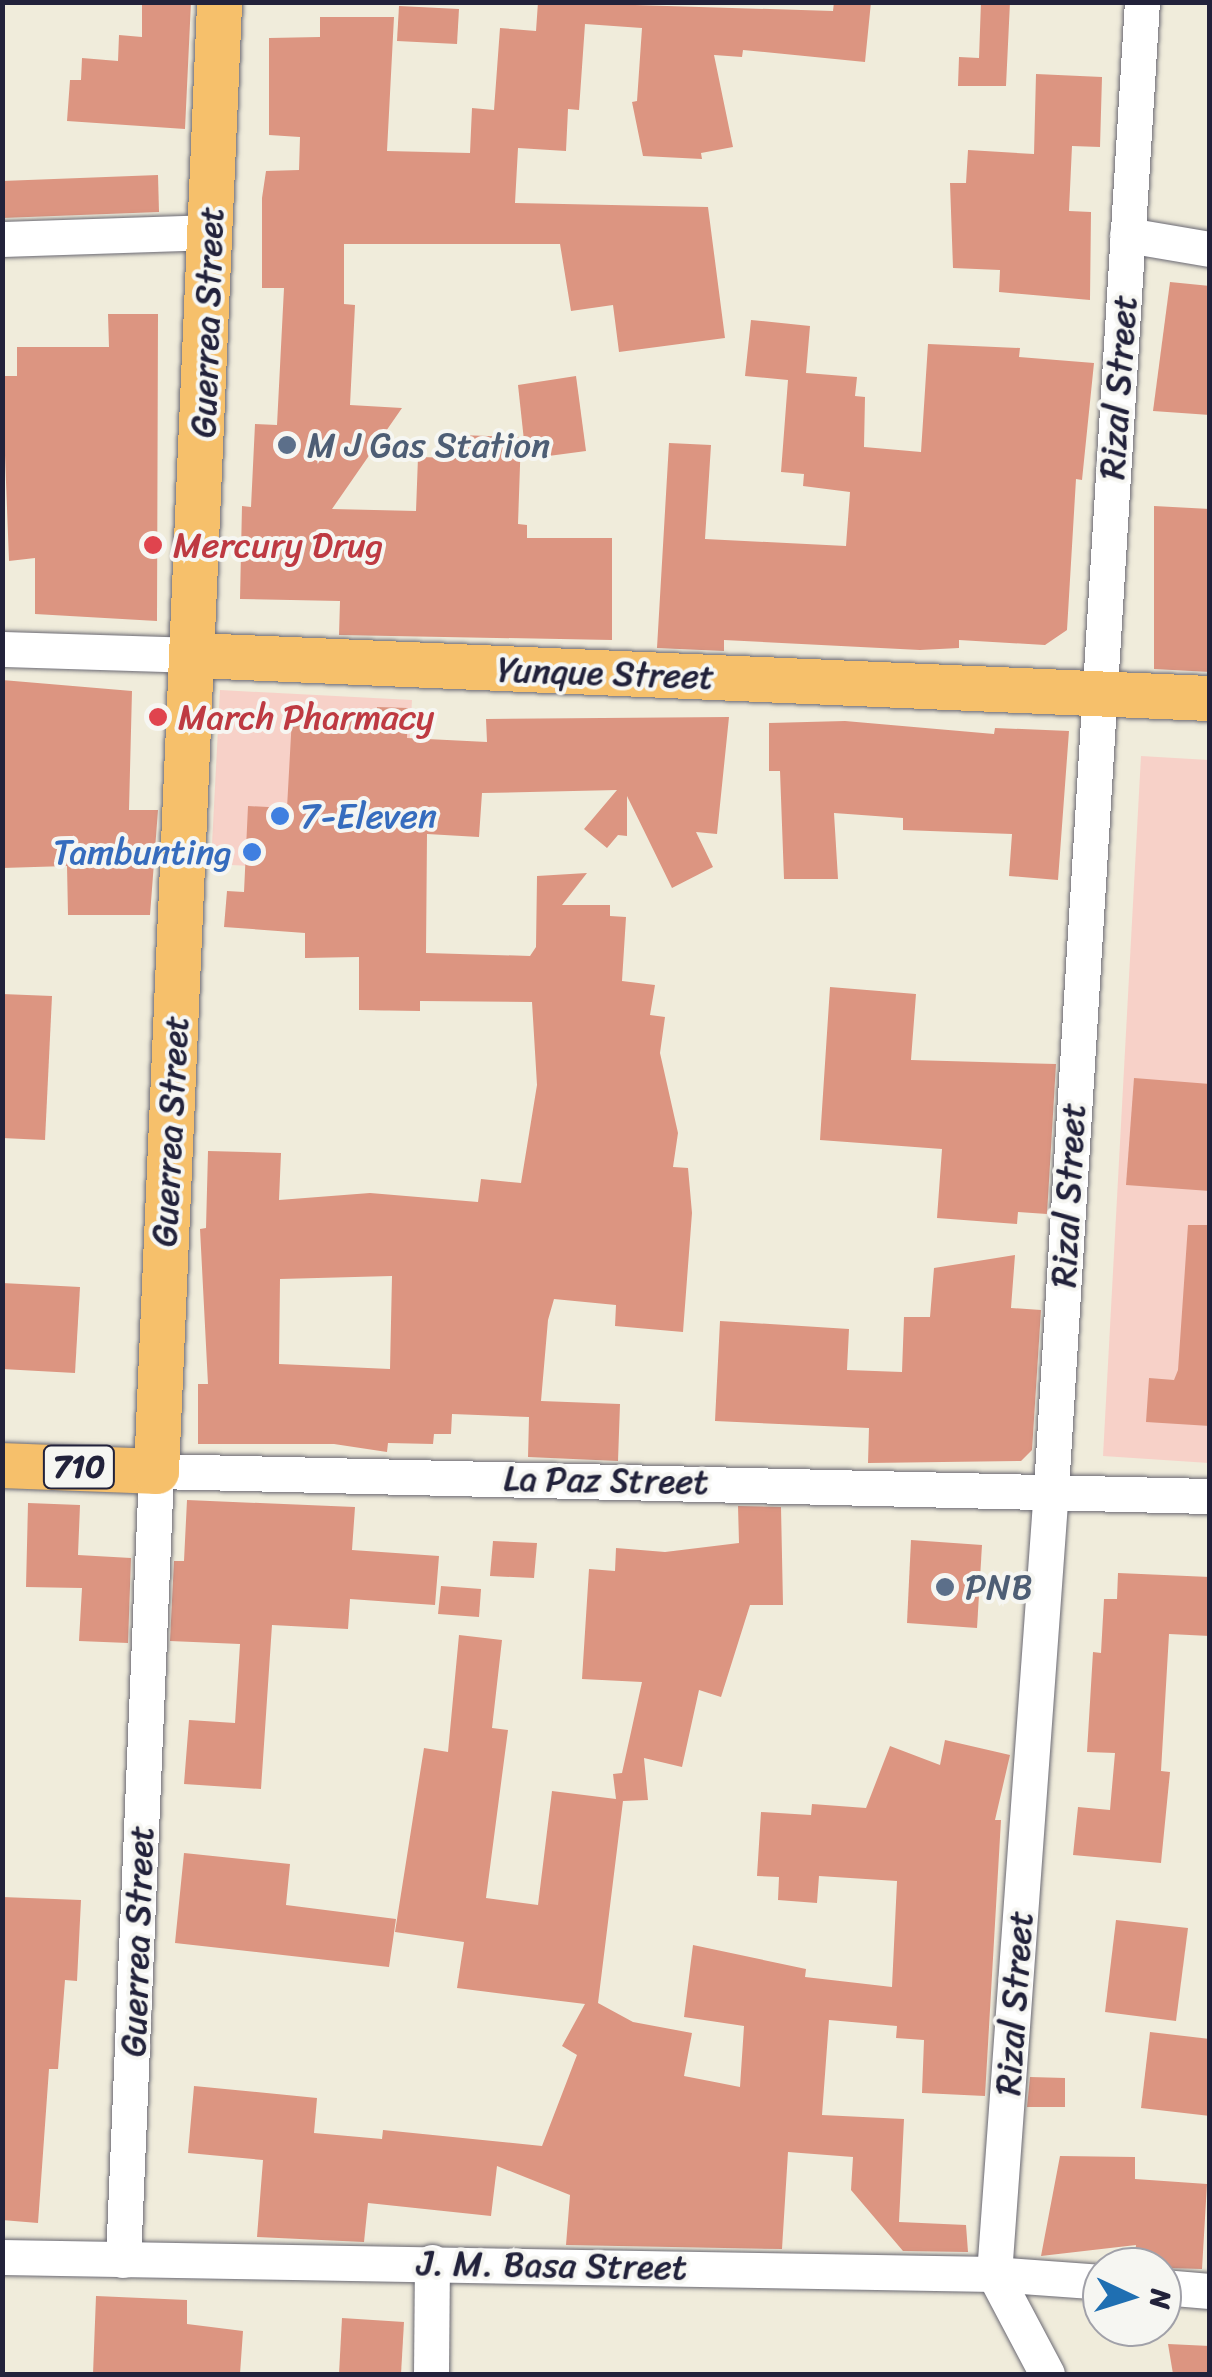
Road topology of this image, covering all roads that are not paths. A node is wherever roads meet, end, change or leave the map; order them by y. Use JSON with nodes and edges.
{"nodes":[{"id":1,"x":219,"y":2,"type":"edge"},
{"id":2,"x":1142,"y":2,"type":"edge"},
{"id":3,"x":210,"y":232,"type":"junction"},
{"id":4,"x":1127,"y":235,"type":"junction"},
{"id":5,"x":2,"y":239,"type":"edge"},
{"id":6,"x":1210,"y":249,"type":"edge"},
{"id":7,"x":2,"y":649,"type":"edge"},
{"id":8,"x":195,"y":656,"type":"junction"},
{"id":9,"x":1098,"y":693,"type":"junction"},
{"id":10,"x":1210,"y":698,"type":"edge"},
{"id":11,"x":2,"y":1465,"type":"edge"},
{"id":12,"x":156,"y":1471,"type":"junction"},
{"id":13,"x":1050,"y":1489,"type":"junction"},
{"id":14,"x":1210,"y":1496,"type":"edge"},
{"id":15,"x":2,"y":2257,"type":"edge"},
{"id":16,"x":123,"y":2260,"type":"junction"},
{"id":17,"x":432,"y":2262,"type":"junction"},
{"id":18,"x":994,"y":2274,"type":"junction"},
{"id":19,"x":1082,"y":2281,"type":"edge"},
{"id":20,"x":1182,"y":2289,"type":"edge"},
{"id":21,"x":1210,"y":2291,"type":"edge"},
{"id":22,"x":431,"y":2374,"type":"edge"},
{"id":23,"x":1047,"y":2374,"type":"edge"}],
"edges":[{"from":1,"to":3,"type":"main road","name":"Guerrea Street","number":"710"},
{"from":2,"to":4,"type":"street","name":"Rizal Street"},
{"from":3,"to":5,"type":"street"},
{"from":3,"to":8,"type":"main road","name":"Guerrea Street","number":"710"},
{"from":4,"to":6,"type":"street"},
{"from":4,"to":9,"type":"street","name":"Rizal Street"},
{"from":7,"to":8,"type":"street","name":"Yunque Street"},
{"from":8,"to":9,"type":"main road","name":"Yunque Street"},
{"from":8,"to":12,"type":"main road","name":"Guerrea Street","number":"710"},
{"from":9,"to":10,"type":"main road","name":"Yunque Street"},
{"from":9,"to":13,"type":"street","name":"Rizal Street"},
{"from":11,"to":12,"type":"main road","name":"La Paz Street","number":"710"},
{"from":12,"to":13,"type":"street","name":"La Paz Street"},
{"from":12,"to":16,"type":"street","name":"Guerrea Street"},
{"from":13,"to":14,"type":"street","name":"La Paz Street"},
{"from":13,"to":18,"type":"street","name":"Rizal Street"},
{"from":15,"to":16,"type":"street","name":"J. M. Basa Street"},
{"from":16,"to":17,"type":"street","name":"J. M. Basa Street"},
{"from":17,"to":18,"type":"street","name":"J. M. Basa Street"},
{"from":17,"to":22,"type":"street"},
{"from":18,"to":19,"type":"street","name":"J. M. Basa Street"},
{"from":18,"to":23,"type":"street"},
{"from":20,"to":21,"type":"street"}]}
